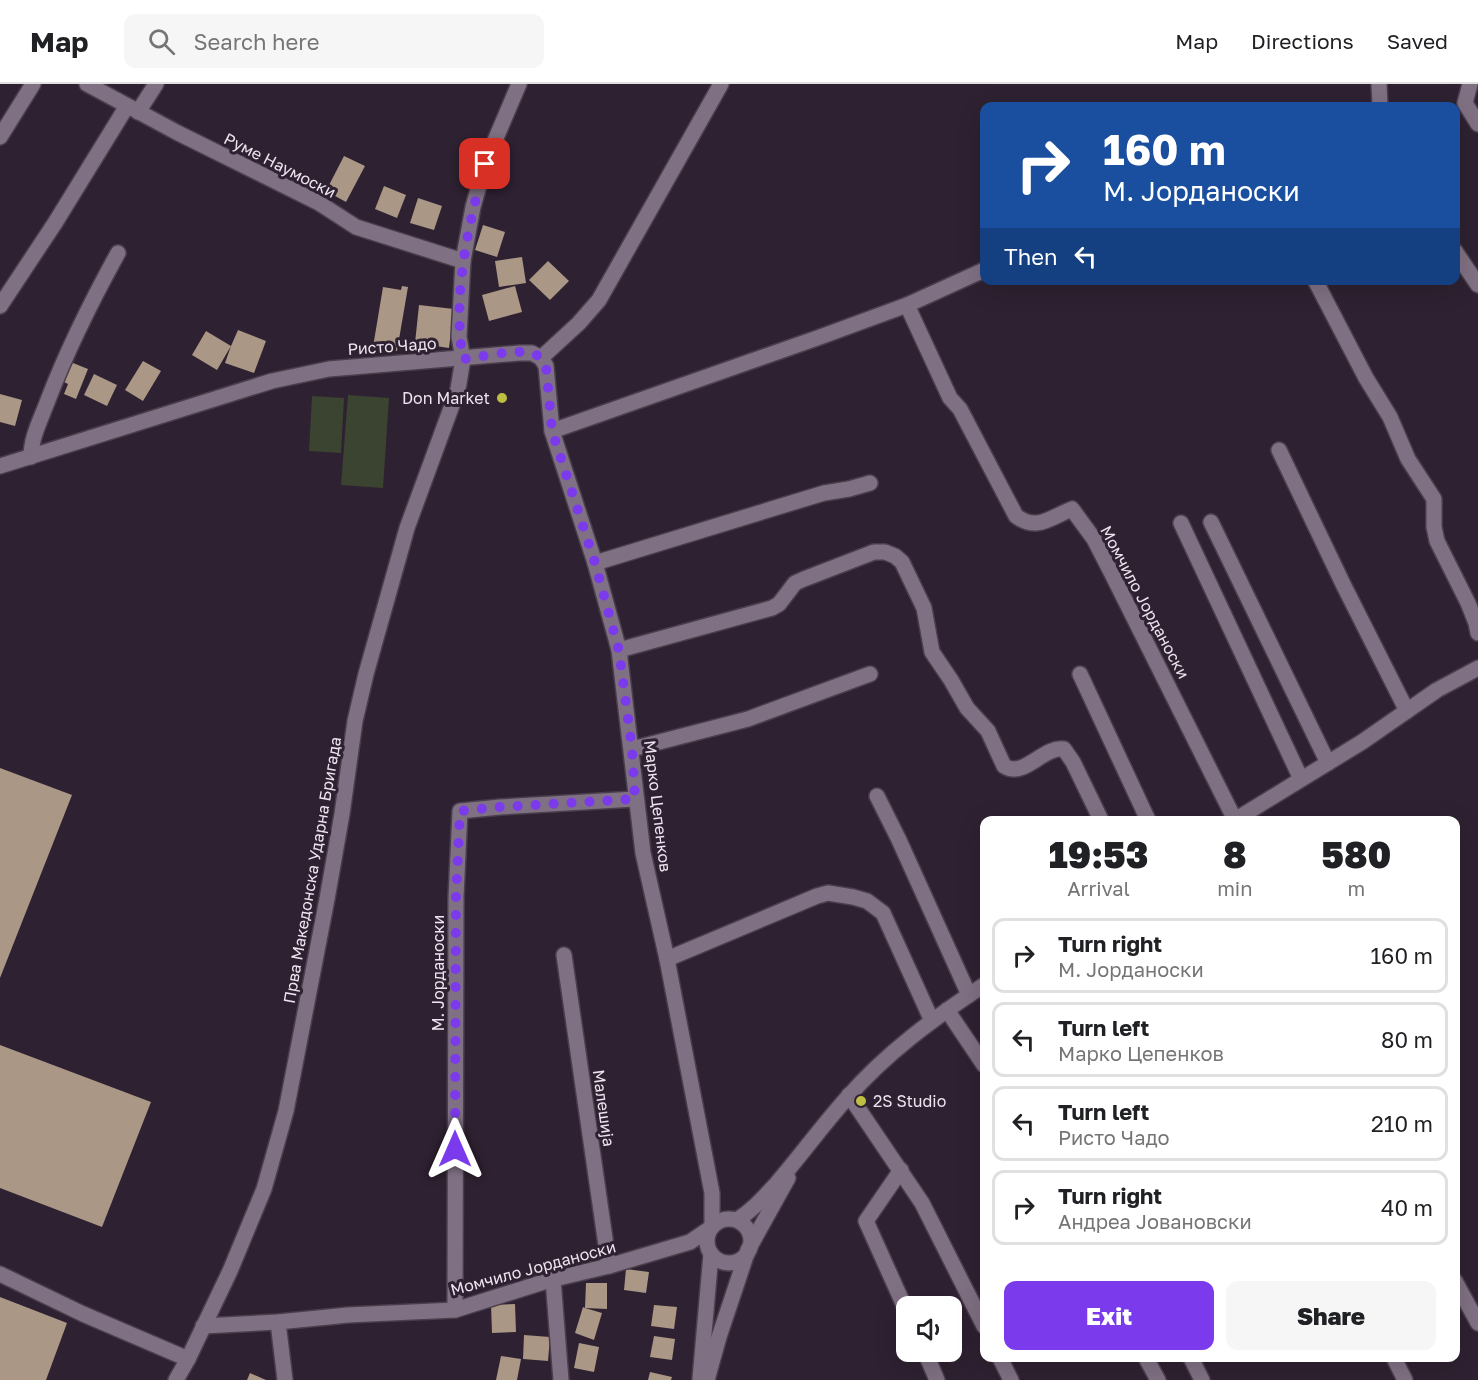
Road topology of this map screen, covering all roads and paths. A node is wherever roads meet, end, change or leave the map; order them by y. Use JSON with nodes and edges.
{"nodes":[{"id":1,"x":33,"y":84,"type":"edge"},
{"id":2,"x":87,"y":84,"type":"edge"},
{"id":3,"x":156,"y":84,"type":"edge"},
{"id":4,"x":519,"y":84,"type":"edge"},
{"id":5,"x":721,"y":84,"type":"edge"},
{"id":6,"x":1379,"y":84,"type":"edge"},
{"id":7,"x":1470,"y":84,"type":"edge"},
{"id":8,"x":1380,"y":102,"type":"edge"},
{"id":9,"x":133,"y":109,"type":"junction"},
{"id":10,"x":1478,"y":123,"type":"edge"},
{"id":11,"x":0,"y":137,"type":"edge"},
{"id":12,"x":118,"y":253,"type":"dead end"},
{"id":13,"x":1460,"y":258,"type":"edge"},
{"id":14,"x":463,"y":261,"type":"junction"},
{"id":15,"x":980,"y":272,"type":"edge"},
{"id":16,"x":1318,"y":285,"type":"edge"},
{"id":17,"x":1478,"y":285,"type":"edge"},
{"id":18,"x":907,"y":305,"type":"junction"},
{"id":19,"x":0,"y":306,"type":"edge"},
{"id":20,"x":541,"y":358,"type":"junction"},
{"id":21,"x":463,"y":359,"type":"junction"},
{"id":22,"x":552,"y":431,"type":"junction"},
{"id":23,"x":1279,"y":450,"type":"dead end"},
{"id":24,"x":31,"y":457,"type":"junction"},
{"id":25,"x":0,"y":465,"type":"edge"},
{"id":26,"x":870,"y":483,"type":"dead end"},
{"id":27,"x":1211,"y":522,"type":"dead end"},
{"id":28,"x":1181,"y":523,"type":"dead end"},
{"id":29,"x":595,"y":563,"type":"junction"},
{"id":30,"x":1478,"y":633,"type":"edge"},
{"id":31,"x":619,"y":651,"type":"junction"},
{"id":32,"x":1477,"y":672,"type":"edge"},
{"id":33,"x":870,"y":674,"type":"dead end"},
{"id":34,"x":1080,"y":674,"type":"dead end"},
{"id":35,"x":1407,"y":711,"type":"junction"},
{"id":36,"x":632,"y":749,"type":"junction"},
{"id":37,"x":1328,"y":763,"type":"junction"},
{"id":38,"x":1301,"y":779,"type":"junction"},
{"id":39,"x":877,"y":796,"type":"dead end"},
{"id":40,"x":635,"y":799,"type":"junction"},
{"id":41,"x":1099,"y":816,"type":"edge"},
{"id":42,"x":1146,"y":816,"type":"edge"},
{"id":43,"x":1233,"y":816,"type":"edge"},
{"id":44,"x":1241,"y":816,"type":"edge"},
{"id":45,"x":564,"y":955,"type":"dead end"},
{"id":46,"x":667,"y":959,"type":"junction"},
{"id":47,"x":980,"y":988,"type":"edge"},
{"id":48,"x":969,"y":995,"type":"junction"},
{"id":49,"x":947,"y":1010,"type":"junction"},
{"id":50,"x":932,"y":1021,"type":"junction"},
{"id":51,"x":980,"y":1059,"type":"edge"},
{"id":52,"x":849,"y":1095,"type":"junction"},
{"id":53,"x":794,"y":1164,"type":"junction"},
{"id":54,"x":901,"y":1170,"type":"junction"},
{"id":55,"x":712,"y":1193,"type":"junction"},
{"id":56,"x":734,"y":1219,"type":"junction"},
{"id":57,"x":712,"y":1227,"type":"junction"},
{"id":58,"x":690,"y":1242,"type":"junction"},
{"id":59,"x":710,"y":1250,"type":"junction"},
{"id":60,"x":748,"y":1250,"type":"junction"},
{"id":61,"x":609,"y":1266,"type":"junction"},
{"id":62,"x":0,"y":1274,"type":"edge"},
{"id":63,"x":553,"y":1279,"type":"junction"},
{"id":64,"x":1460,"y":1290,"type":"edge"},
{"id":65,"x":900,"y":1296,"type":"edge"},
{"id":66,"x":454,"y":1310,"type":"junction"},
{"id":67,"x":980,"y":1318,"type":"edge"},
{"id":68,"x":278,"y":1322,"type":"junction"},
{"id":69,"x":1478,"y":1323,"type":"edge"},
{"id":70,"x":203,"y":1326,"type":"junction"},
{"id":71,"x":188,"y":1359,"type":"junction"},
{"id":72,"x":929,"y":1362,"type":"edge"},
{"id":73,"x":1002,"y":1362,"type":"edge"},
{"id":74,"x":1148,"y":1362,"type":"edge"},
{"id":75,"x":1193,"y":1362,"type":"edge"},
{"id":76,"x":1396,"y":1362,"type":"edge"},
{"id":77,"x":176,"y":1380,"type":"edge"},
{"id":78,"x":285,"y":1380,"type":"edge"},
{"id":79,"x":561,"y":1380,"type":"edge"},
{"id":80,"x":700,"y":1380,"type":"edge"},
{"id":81,"x":707,"y":1380,"type":"edge"},
{"id":82,"x":937,"y":1380,"type":"edge"},
{"id":83,"x":1011,"y":1380,"type":"edge"},
{"id":84,"x":1158,"y":1380,"type":"edge"},
{"id":85,"x":1203,"y":1380,"type":"edge"},
{"id":86,"x":1405,"y":1380,"type":"edge"}],
"edges":[{"from":1,"to":11,"type":"street"},
{"from":2,"to":9,"type":"street","name":"Руме Наумоски"},
{"from":3,"to":9,"type":"street"},
{"from":4,"to":14,"type":"street","name":"Прва Македонска Ударна Бригада"},
{"from":5,"to":20,"type":"street"},
{"from":6,"to":8,"type":"street"},
{"from":7,"to":10,"type":"street"},
{"from":9,"to":14,"type":"street","name":"Руме Наумоски"},
{"from":9,"to":19,"type":"street"},
{"from":12,"to":24,"type":"street"},
{"from":13,"to":17,"type":"street"},
{"from":14,"to":21,"type":"street","name":"Прва Македонска Ударна Бригада"},
{"from":15,"to":18,"type":"street"},
{"from":16,"to":30,"type":"street"},
{"from":18,"to":22,"type":"street"},
{"from":18,"to":43,"type":"street","name":"Момчило Јорданоски"},
{"from":20,"to":21,"type":"street","name":"Ристо Чадо"},
{"from":20,"to":22,"type":"street","name":"Марко Цепенков"},
{"from":21,"to":24,"type":"street","name":"Ристо Чадо"},
{"from":21,"to":70,"type":"street","name":"Прва Македонска Ударна Бригада"},
{"from":22,"to":29,"type":"street","name":"Марко Цепенков"},
{"from":23,"to":35,"type":"street"},
{"from":24,"to":25,"type":"street","name":"Ристо Чадо"},
{"from":26,"to":29,"type":"street"},
{"from":27,"to":37,"type":"street"},
{"from":28,"to":38,"type":"street"},
{"from":29,"to":31,"type":"street","name":"Марко Цепенков"},
{"from":31,"to":36,"type":"street","name":"Марко Цепенков"},
{"from":31,"to":41,"type":"street"},
{"from":32,"to":35,"type":"street","name":"Момчило Јорданоски"},
{"from":33,"to":36,"type":"street"},
{"from":34,"to":42,"type":"street"},
{"from":35,"to":37,"type":"street","name":"Момчило Јорданоски"},
{"from":36,"to":40,"type":"street","name":"Марко Цепенков"},
{"from":37,"to":38,"type":"street","name":"Момчило Јорданоски"},
{"from":38,"to":44,"type":"street","name":"Момчило Јорданоски"},
{"from":39,"to":48,"type":"street"},
{"from":40,"to":46,"type":"street","name":"Марко Цепенков"},
{"from":40,"to":66,"type":"street","name":"М. Јорданоски"},
{"from":45,"to":61,"type":"street","name":"Малешија"},
{"from":46,"to":50,"type":"street"},
{"from":46,"to":55,"type":"street","name":"Марко Цепенков"},
{"from":47,"to":48,"type":"street"},
{"from":48,"to":49,"type":"street"},
{"from":49,"to":50,"type":"street"},
{"from":49,"to":51,"type":"street"},
{"from":50,"to":52,"type":"street"},
{"from":52,"to":53,"type":"street"},
{"from":52,"to":54,"type":"street"},
{"from":53,"to":56,"type":"street"},
{"from":53,"to":60,"type":"street"},
{"from":54,"to":65,"type":"street"},
{"from":54,"to":67,"type":"street"},
{"from":55,"to":56,"type":"street"},
{"from":55,"to":57,"type":"street"},
{"from":56,"to":57,"type":"street"},
{"from":56,"to":60,"type":"street"},
{"from":57,"to":58,"type":"street"},
{"from":57,"to":59,"type":"street"},
{"from":58,"to":59,"type":"street"},
{"from":58,"to":61,"type":"street","name":"Момчило Јорданоски"},
{"from":59,"to":60,"type":"street"},
{"from":59,"to":80,"type":"street"},
{"from":60,"to":81,"type":"street"},
{"from":61,"to":63,"type":"street","name":"Момчило Јорданоски"},
{"from":62,"to":71,"type":"street"},
{"from":63,"to":66,"type":"street","name":"Момчило Јорданоски"},
{"from":63,"to":79,"type":"street"},
{"from":64,"to":69,"type":"street"},
{"from":66,"to":68,"type":"street","name":"Момчило Јорданоски"},
{"from":68,"to":70,"type":"street","name":"Момчило Јорданоски"},
{"from":68,"to":78,"type":"street"},
{"from":70,"to":71,"type":"street","name":"Прва Македонска Ударна Бригада"},
{"from":71,"to":77,"type":"street","name":"Прва Македонска Ударна Бригада"},
{"from":72,"to":82,"type":"street"},
{"from":73,"to":83,"type":"street"},
{"from":74,"to":84,"type":"street"},
{"from":75,"to":85,"type":"street"},
{"from":76,"to":86,"type":"street"}]}
